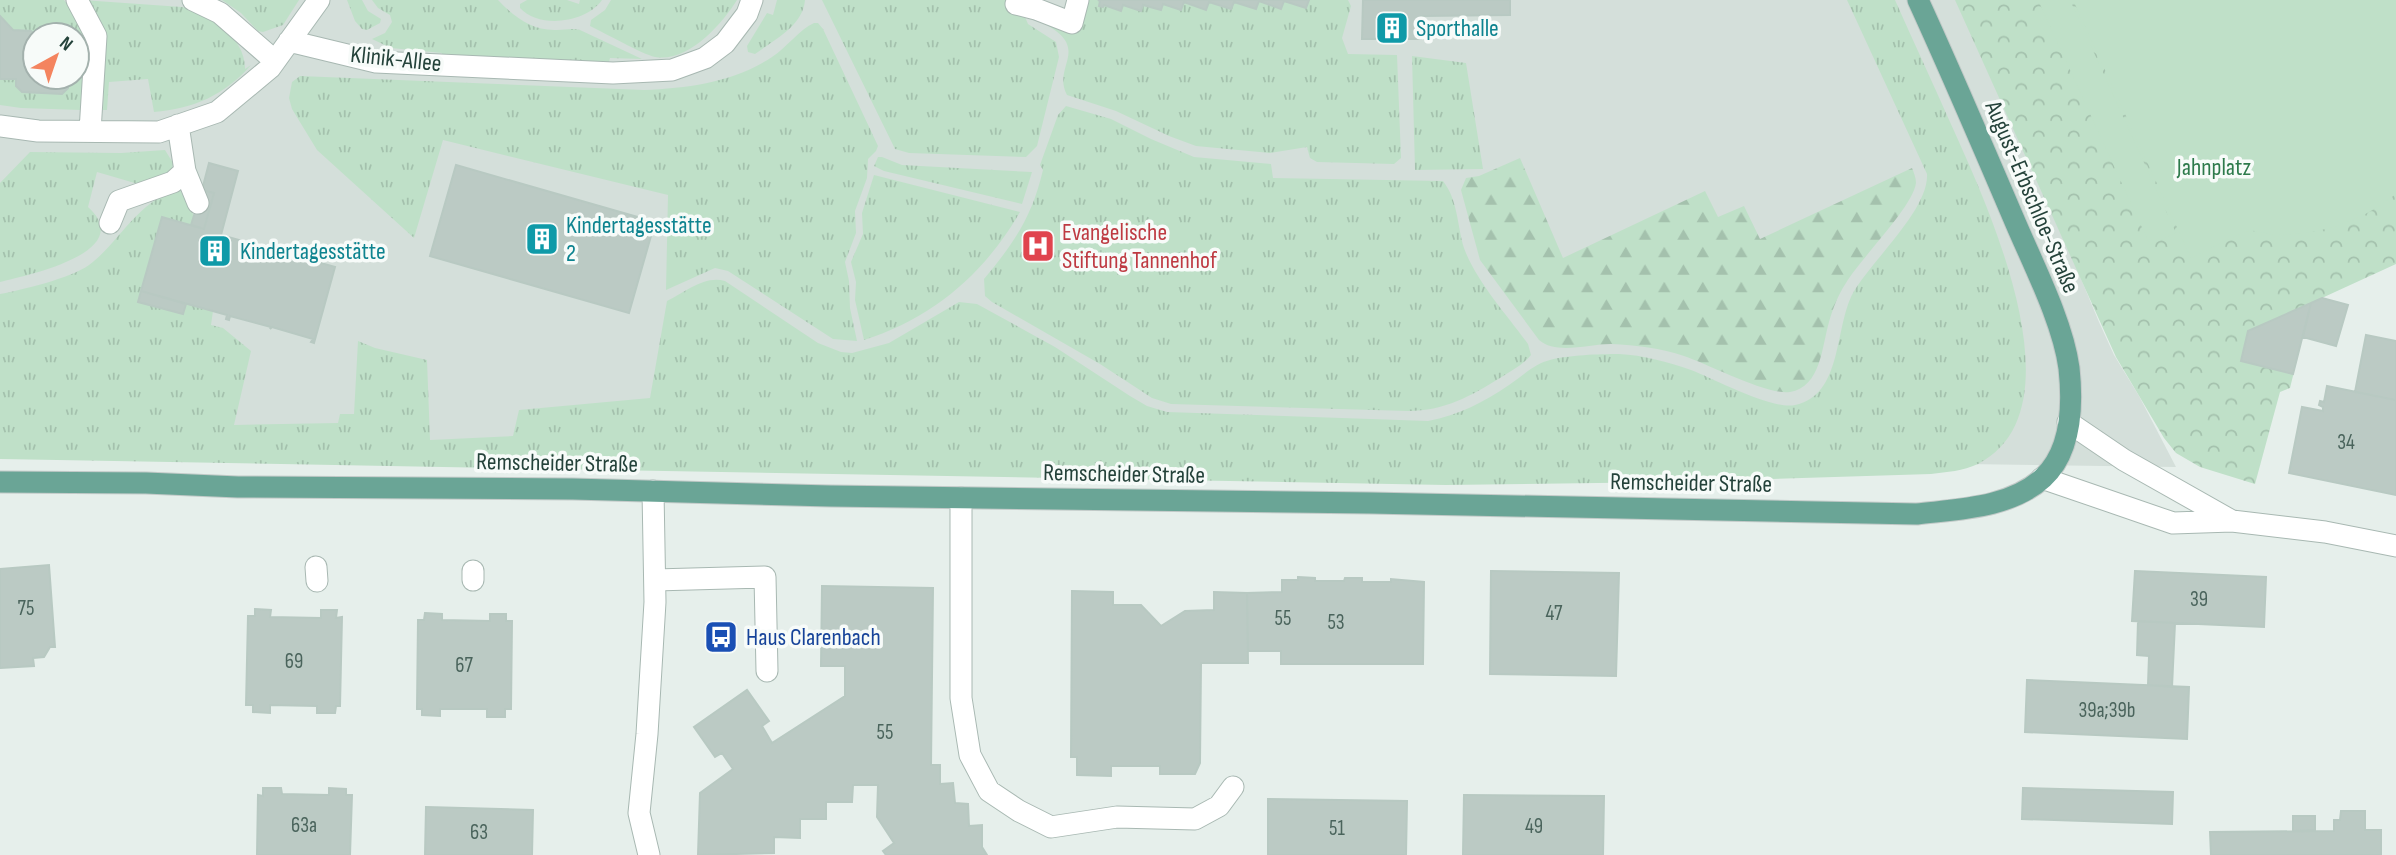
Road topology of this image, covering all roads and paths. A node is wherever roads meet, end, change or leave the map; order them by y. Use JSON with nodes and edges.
{"nodes":[{"id":1,"x":77,"y":0,"type":"edge"},
{"id":2,"x":193,"y":0,"type":"edge"},
{"id":3,"x":319,"y":0,"type":"edge"},
{"id":4,"x":752,"y":0,"type":"edge"},
{"id":5,"x":1018,"y":0,"type":"edge"},
{"id":6,"x":1078,"y":0,"type":"edge"},
{"id":7,"x":1918,"y":0,"type":"edge"},
{"id":8,"x":289,"y":41,"type":"junction"},
{"id":9,"x":275,"y":61,"type":"junction"},
{"id":10,"x":178,"y":125,"type":"junction"},
{"id":11,"x":0,"y":127,"type":"edge"},
{"id":12,"x":90,"y":131,"type":"junction"},
{"id":13,"x":185,"y":171,"type":"junction"},
{"id":14,"x":198,"y":203,"type":"dead end"},
{"id":15,"x":110,"y":223,"type":"dead end"},
{"id":16,"x":2068,"y":422,"type":"junction"},
{"id":17,"x":2042,"y":478,"type":"junction"},
{"id":18,"x":0,"y":482,"type":"edge"},
{"id":19,"x":653,"y":491,"type":"junction"},
{"id":20,"x":961,"y":498,"type":"junction"},
{"id":21,"x":2232,"y":521,"type":"junction"},
{"id":22,"x":2396,"y":546,"type":"edge"},
{"id":23,"x":654,"y":580,"type":"junction"},
{"id":24,"x":767,"y":671,"type":"dead end"},
{"id":25,"x":1233,"y":787,"type":"dead end"},
{"id":26,"x":649,"y":855,"type":"edge"}],
"edges":[{"from":1,"to":12,"type":"street"},
{"from":2,"to":9,"type":"street"},
{"from":3,"to":8,"type":"street"},
{"from":4,"to":8,"type":"street","name":"Klinik-Allee"},
{"from":5,"to":6,"type":"street"},
{"from":7,"to":16,"type":"main road","name":"August-Erbschloe-Straße"},
{"from":8,"to":9,"type":"street"},
{"from":9,"to":10,"type":"street"},
{"from":10,"to":12,"type":"street"},
{"from":10,"to":13,"type":"street"},
{"from":11,"to":12,"type":"street"},
{"from":13,"to":14,"type":"street"},
{"from":13,"to":15,"type":"street"},
{"from":16,"to":17,"type":"main road","name":"August-Erbschloe-Straße"},
{"from":16,"to":21,"type":"street"},
{"from":17,"to":20,"type":"main road","name":"Remscheider Straße"},
{"from":17,"to":21,"type":"street"},
{"from":18,"to":19,"type":"main road","name":"Remscheider Straße"},
{"from":19,"to":20,"type":"main road","name":"Remscheider Straße"},
{"from":19,"to":23,"type":"street"},
{"from":20,"to":25,"type":"street"},
{"from":21,"to":22,"type":"street"},
{"from":23,"to":24,"type":"street"},
{"from":23,"to":26,"type":"street"}]}
